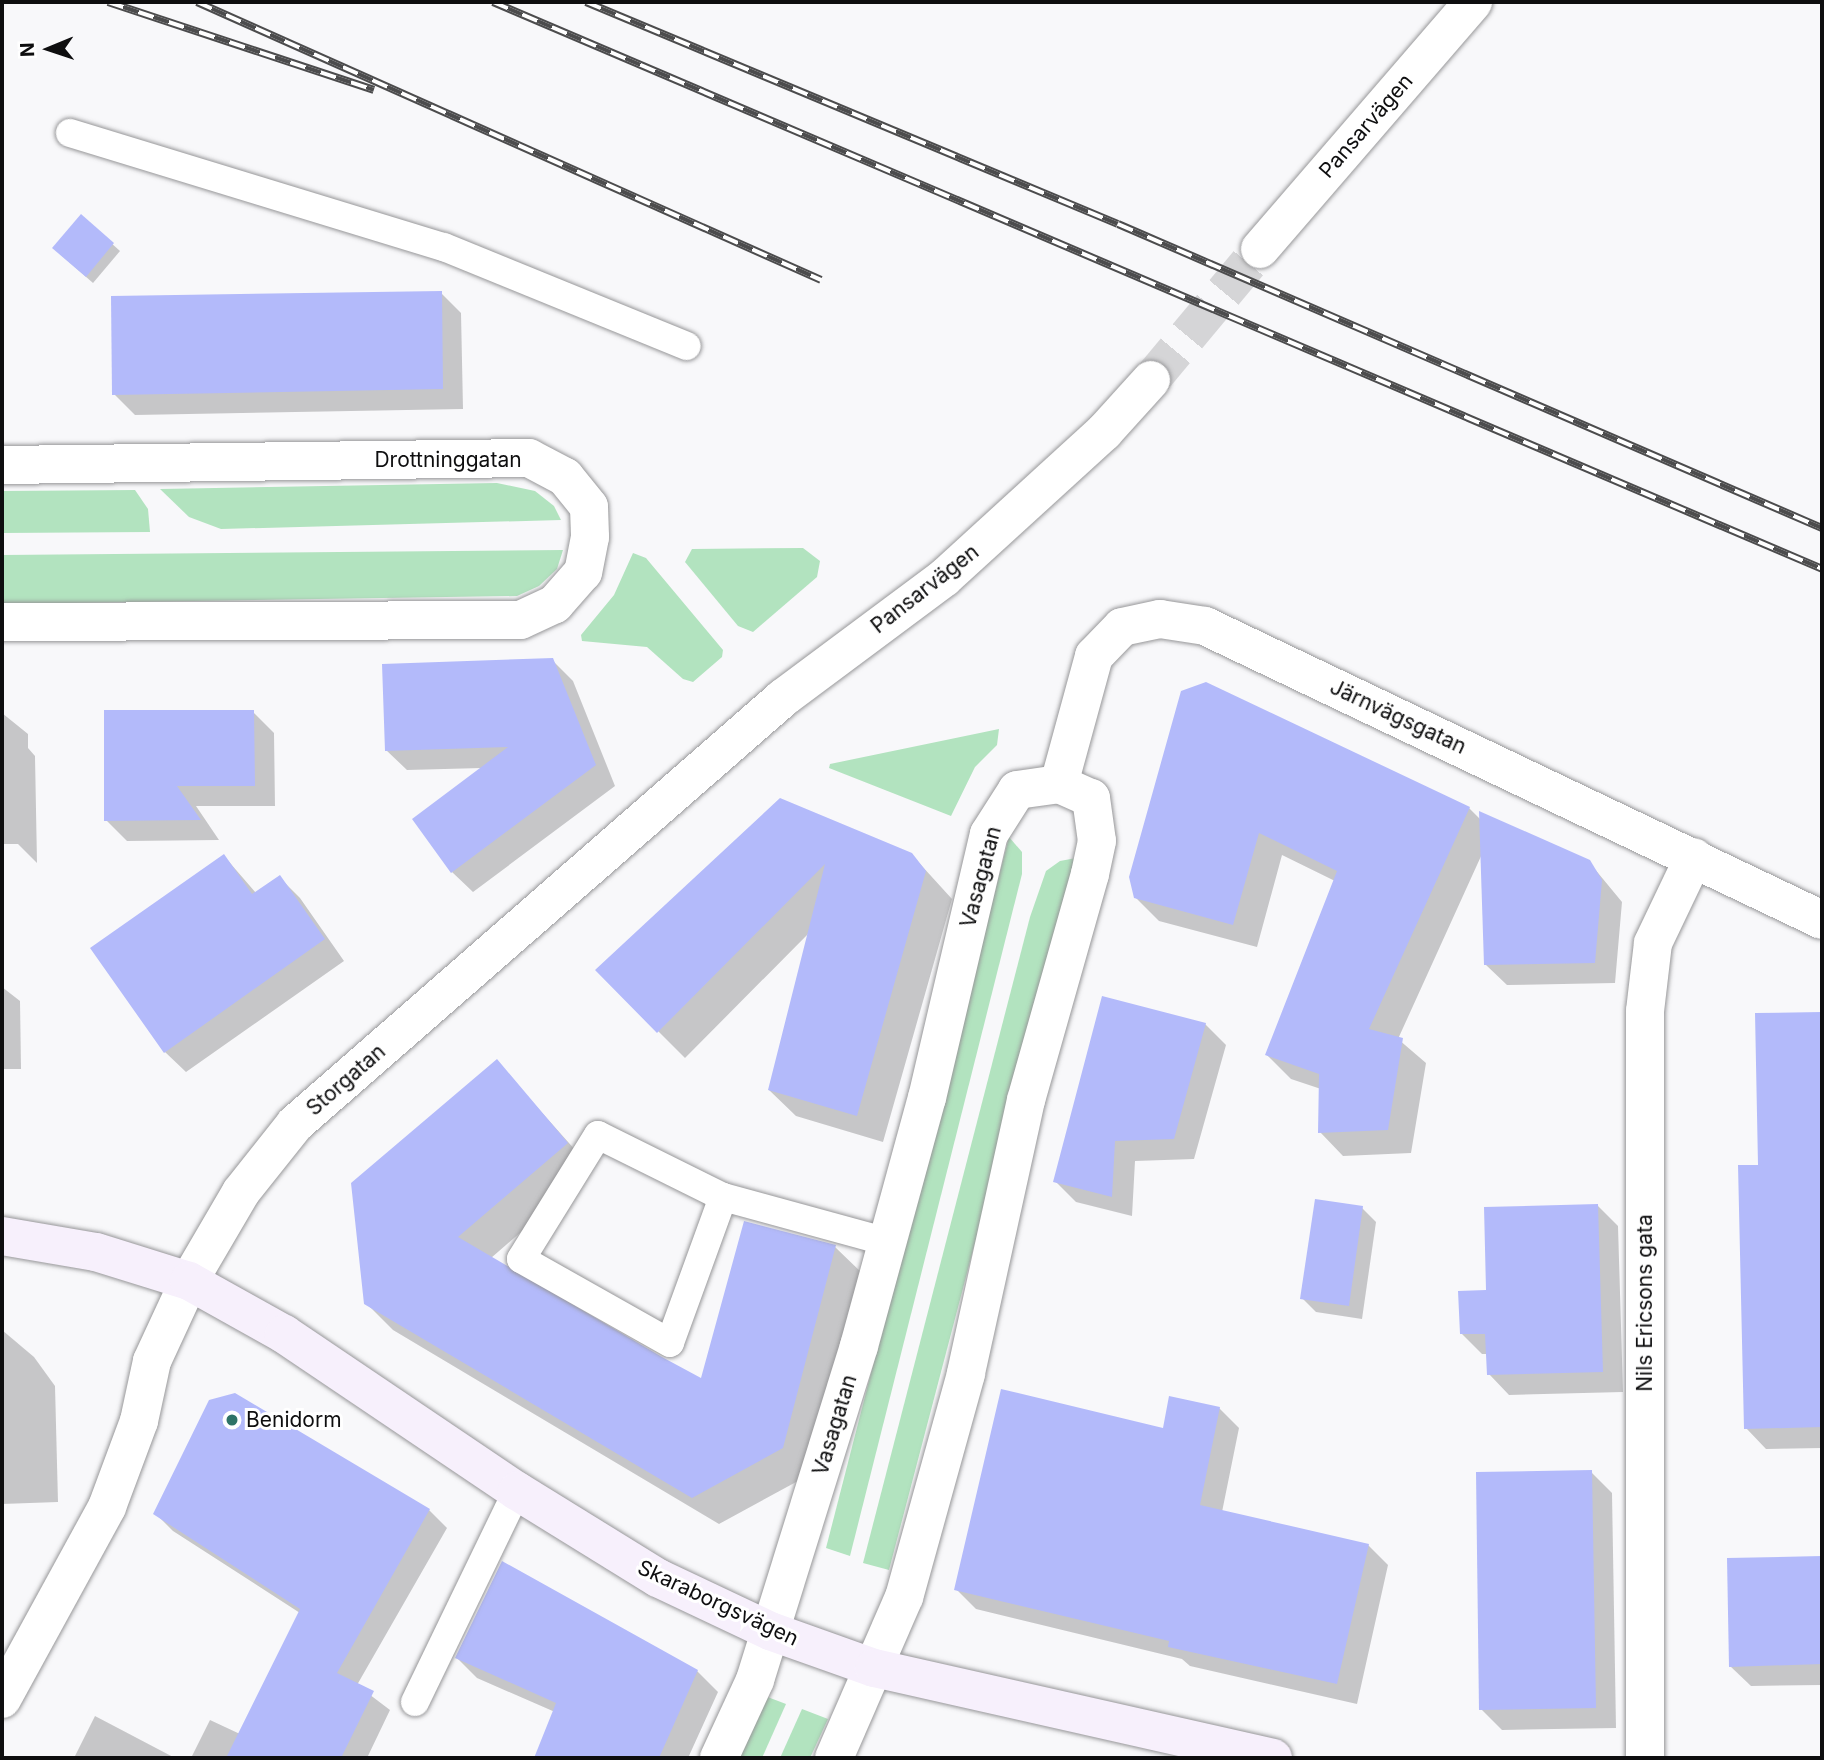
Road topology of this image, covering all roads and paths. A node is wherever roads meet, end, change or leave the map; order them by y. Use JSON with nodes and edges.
{"nodes":[{"id":1,"x":1473,"y":2,"type":"edge"},
{"id":2,"x":69,"y":133,"type":"dead end"},
{"id":3,"x":1260,"y":249,"type":"tunnel mouth"},
{"id":4,"x":687,"y":346,"type":"dead end"},
{"id":5,"x":1151,"y":380,"type":"tunnel mouth"},
{"id":6,"x":2,"y":465,"type":"edge"},
{"id":7,"x":2,"y":622,"type":"edge"},
{"id":8,"x":685,"y":783,"type":"joint"},
{"id":9,"x":1059,"y":785,"type":"junction"},
{"id":10,"x":1694,"y":857,"type":"junction"},
{"id":11,"x":1822,"y":920,"type":"edge"},
{"id":12,"x":723,"y":1197,"type":"junction"},
{"id":13,"x":2,"y":1236,"type":"edge"},
{"id":14,"x":888,"y":1242,"type":"junction"},
{"id":15,"x":189,"y":1281,"type":"junction"},
{"id":16,"x":517,"y":1491,"type":"junction"},
{"id":17,"x":770,"y":1630,"type":"junction"},
{"id":18,"x":874,"y":1668,"type":"junction"},
{"id":19,"x":2,"y":1699,"type":"edge"},
{"id":20,"x":415,"y":1702,"type":"dead end"},
{"id":21,"x":719,"y":1758,"type":"edge"},
{"id":22,"x":834,"y":1758,"type":"edge"},
{"id":23,"x":1273,"y":1758,"type":"edge"},
{"id":24,"x":1646,"y":1758,"type":"edge"}],
"edges":[{"from":1,"to":3,"type":"street","name":"Pansarvägen"},
{"from":2,"to":4,"type":"lane"},
{"from":5,"to":8,"type":"street","name":"Pansarvägen"},
{"from":6,"to":7,"type":"street","name":"Drottninggatan"},
{"from":8,"to":15,"type":"street","name":"Storgatan"},
{"from":9,"to":10,"type":"street","name":"Järnvägsgatan"},
{"from":9,"to":14,"type":"street","name":"Vasagatan"},
{"from":9,"to":18,"type":"street","name":"Vasagatan"},
{"from":10,"to":11,"type":"street","name":"Järnvägsgatan"},
{"from":10,"to":24,"type":"street","name":"Nils Ericsons gata"},
{"from":12,"to":12,"type":"lane"},
{"from":12,"to":14,"type":"lane"},
{"from":13,"to":15,"type":"street"},
{"from":14,"to":17,"type":"street","name":"Vasagatan"},
{"from":15,"to":16,"type":"street","name":"Skaraborgsvägen"},
{"from":15,"to":19,"type":"street","name":"Storgatan"},
{"from":16,"to":17,"type":"street","name":"Skaraborgsvägen"},
{"from":16,"to":20,"type":"lane"},
{"from":17,"to":18,"type":"street","name":"Skaraborgsvägen"},
{"from":17,"to":21,"type":"street","name":"Vasagatan"},
{"from":18,"to":22,"type":"street","name":"Vasagatan"},
{"from":18,"to":23,"type":"street","name":"Skaraborgsvägen"}]}
